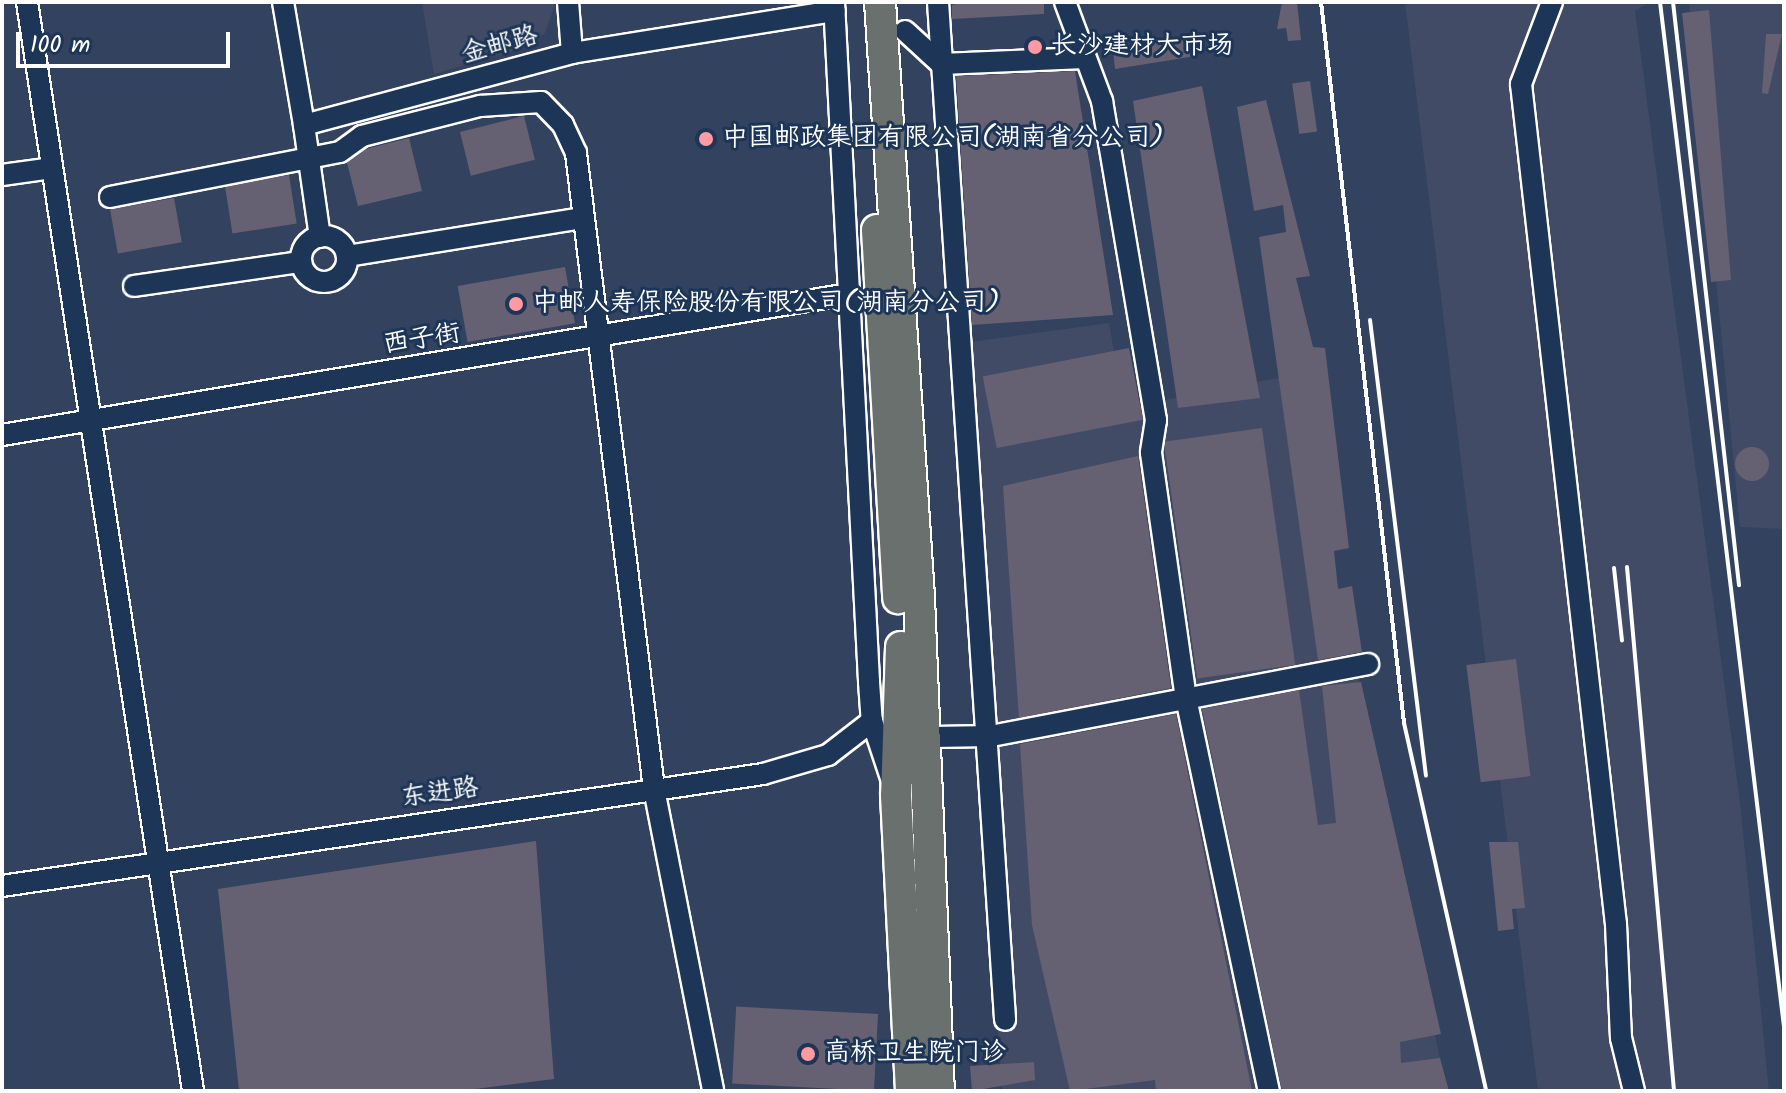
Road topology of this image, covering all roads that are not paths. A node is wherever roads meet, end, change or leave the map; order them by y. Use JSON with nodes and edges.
{"nodes":[{"id":1,"x":27,"y":2,"type":"edge"},
{"id":2,"x":283,"y":2,"type":"edge"},
{"id":3,"x":568,"y":2,"type":"edge"},
{"id":4,"x":866,"y":2,"type":"edge"},
{"id":5,"x":880,"y":2,"type":"edge"},
{"id":6,"x":938,"y":2,"type":"edge"},
{"id":7,"x":1065,"y":2,"type":"edge"},
{"id":8,"x":1552,"y":2,"type":"edge"},
{"id":9,"x":835,"y":6,"type":"edge"},
{"id":10,"x":905,"y":31,"type":"dead end"},
{"id":11,"x":572,"y":53,"type":"junction"},
{"id":12,"x":1085,"y":58,"type":"junction"},
{"id":13,"x":941,"y":64,"type":"junction"},
{"id":14,"x":304,"y":125,"type":"junction"},
{"id":15,"x":308,"y":158,"type":"junction"},
{"id":16,"x":52,"y":168,"type":"junction"},
{"id":17,"x":2,"y":175,"type":"edge"},
{"id":18,"x":110,"y":197,"type":"dead end"},
{"id":19,"x":581,"y":218,"type":"junction"},
{"id":20,"x":320,"y":237,"type":"junction"},
{"id":21,"x":347,"y":256,"type":"junction"},
{"id":22,"x":301,"y":262,"type":"junction"},
{"id":23,"x":134,"y":286,"type":"dead end"},
{"id":24,"x":849,"y":294,"type":"junction"},
{"id":25,"x":594,"y":338,"type":"junction"},
{"id":26,"x":90,"y":421,"type":"junction"},
{"id":27,"x":2,"y":435,"type":"edge"},
{"id":28,"x":911,"y":648,"type":"junction"},
{"id":29,"x":1368,"y":664,"type":"dead end"},
{"id":30,"x":1186,"y":698,"type":"junction"},
{"id":31,"x":872,"y":721,"type":"junction"},
{"id":32,"x":991,"y":736,"type":"junction"},
{"id":33,"x":919,"y":752,"type":"junction"},
{"id":34,"x":654,"y":789,"type":"junction"},
{"id":35,"x":896,"y":795,"type":"junction"},
{"id":36,"x":157,"y":862,"type":"junction"},
{"id":37,"x":2,"y":886,"type":"edge"},
{"id":38,"x":1005,"y":1020,"type":"dead end"},
{"id":39,"x":193,"y":1091,"type":"edge"},
{"id":40,"x":713,"y":1091,"type":"edge"},
{"id":41,"x":911,"y":1091,"type":"edge"},
{"id":42,"x":923,"y":1091,"type":"edge"},
{"id":43,"x":939,"y":1091,"type":"edge"},
{"id":44,"x":955,"y":1091,"type":"edge"},
{"id":45,"x":1269,"y":1091,"type":"edge"},
{"id":46,"x":1634,"y":1091,"type":"edge"}],
"edges":[{"from":1,"to":16,"type":"street"},
{"from":2,"to":14,"type":"street"},
{"from":3,"to":11,"type":"street"},
{"from":4,"to":28,"type":"highway"},
{"from":5,"to":28,"type":"highway"},
{"from":6,"to":13,"type":"street"},
{"from":7,"to":12,"type":"street"},
{"from":8,"to":46,"type":"street"},
{"from":9,"to":11,"type":"street","name":"金邮路"},
{"from":9,"to":24,"type":"street"},
{"from":10,"to":13,"type":"street"},
{"from":11,"to":14,"type":"street","name":"金邮路"},
{"from":12,"to":13,"type":"street"},
{"from":12,"to":30,"type":"street"},
{"from":13,"to":32,"type":"street"},
{"from":14,"to":15,"type":"street"},
{"from":15,"to":18,"type":"street"},
{"from":15,"to":19,"type":"street"},
{"from":15,"to":20,"type":"street"},
{"from":16,"to":17,"type":"street"},
{"from":16,"to":26,"type":"street"},
{"from":19,"to":21,"type":"street"},
{"from":19,"to":25,"type":"street"},
{"from":20,"to":21,"type":"street"},
{"from":20,"to":22,"type":"street"},
{"from":21,"to":22,"type":"street"},
{"from":22,"to":23,"type":"street"},
{"from":24,"to":25,"type":"street","name":"西子街"},
{"from":24,"to":31,"type":"street"},
{"from":25,"to":26,"type":"street","name":"西子街"},
{"from":25,"to":34,"type":"street"},
{"from":26,"to":27,"type":"street","name":"西子街"},
{"from":26,"to":36,"type":"street"},
{"from":28,"to":33,"type":"highway"},
{"from":28,"to":35,"type":"highway"},
{"from":29,"to":30,"type":"street"},
{"from":30,"to":32,"type":"street"},
{"from":30,"to":45,"type":"street"},
{"from":31,"to":34,"type":"street","name":"东进路"},
{"from":31,"to":35,"type":"street"},
{"from":32,"to":33,"type":"street"},
{"from":32,"to":38,"type":"street"},
{"from":33,"to":42,"type":"highway"},
{"from":33,"to":43,"type":"highway"},
{"from":33,"to":44,"type":"highway"},
{"from":34,"to":36,"type":"street","name":"东进路"},
{"from":34,"to":40,"type":"street"},
{"from":35,"to":41,"type":"highway"},
{"from":36,"to":37,"type":"street","name":"东进路"},
{"from":36,"to":39,"type":"street"}]}
